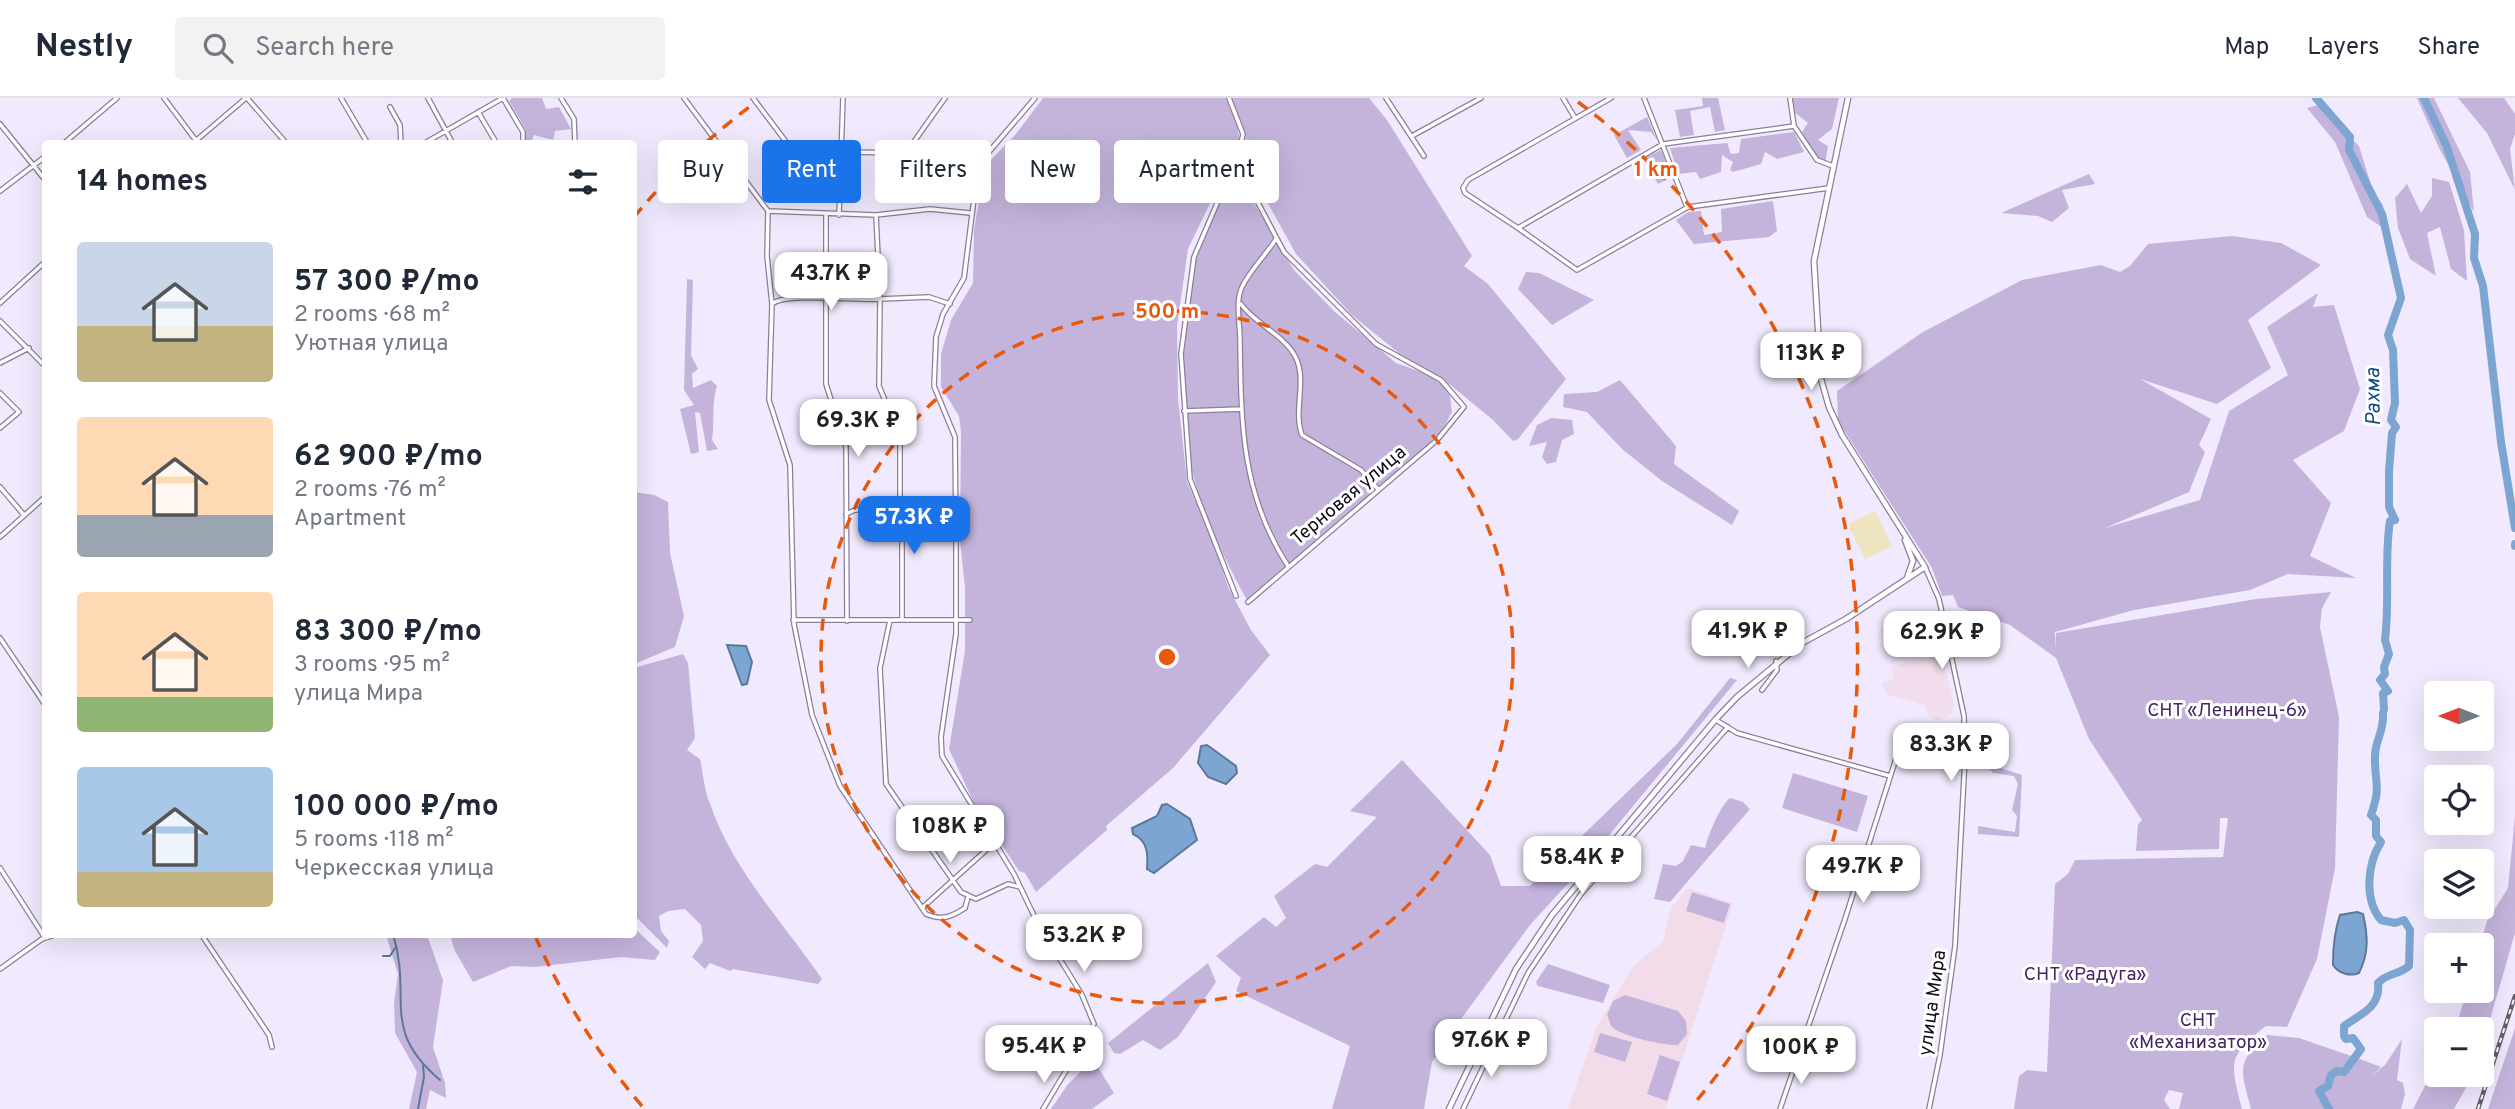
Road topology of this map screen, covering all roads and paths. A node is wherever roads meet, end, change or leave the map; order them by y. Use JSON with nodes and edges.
{"nodes":[{"id":1,"x":117,"y":98,"type":"edge"},
{"id":2,"x":164,"y":98,"type":"edge"},
{"id":3,"x":247,"y":98,"type":"edge"},
{"id":4,"x":341,"y":98,"type":"edge"},
{"id":5,"x":428,"y":98,"type":"edge"},
{"id":6,"x":503,"y":98,"type":"edge"},
{"id":7,"x":561,"y":98,"type":"edge"},
{"id":8,"x":753,"y":98,"type":"edge"},
{"id":9,"x":843,"y":98,"type":"edge"},
{"id":10,"x":945,"y":98,"type":"edge"},
{"id":11,"x":1035,"y":98,"type":"edge"},
{"id":12,"x":1228,"y":98,"type":"edge"},
{"id":13,"x":1386,"y":98,"type":"edge"},
{"id":14,"x":1481,"y":98,"type":"edge"},
{"id":15,"x":1563,"y":98,"type":"edge"},
{"id":16,"x":1611,"y":98,"type":"edge"},
{"id":17,"x":1644,"y":98,"type":"edge"},
{"id":18,"x":1790,"y":98,"type":"edge"},
{"id":19,"x":1848,"y":98,"type":"edge"},
{"id":20,"x":686,"y":99,"type":"edge"},
{"id":21,"x":390,"y":107,"type":"dead end"},
{"id":22,"x":478,"y":112,"type":"junction"},
{"id":23,"x":1575,"y":118,"type":"junction"},
{"id":24,"x":0,"y":124,"type":"edge"},
{"id":25,"x":1404,"y":124,"type":"junction"},
{"id":26,"x":1794,"y":126,"type":"junction"},
{"id":27,"x":1398,"y":128,"type":"dead end"},
{"id":28,"x":446,"y":130,"type":"junction"},
{"id":29,"x":1412,"y":136,"type":"junction"},
{"id":30,"x":197,"y":139,"type":"joint"},
{"id":31,"x":68,"y":140,"type":"edge"},
{"id":32,"x":284,"y":140,"type":"edge"},
{"id":33,"x":366,"y":140,"type":"edge"},
{"id":34,"x":401,"y":140,"type":"edge"},
{"id":35,"x":430,"y":140,"type":"edge"},
{"id":36,"x":451,"y":140,"type":"edge"},
{"id":37,"x":495,"y":140,"type":"edge"},
{"id":38,"x":523,"y":140,"type":"edge"},
{"id":39,"x":575,"y":140,"type":"edge"},
{"id":40,"x":784,"y":140,"type":"edge"},
{"id":41,"x":843,"y":140,"type":"edge"},
{"id":42,"x":1241,"y":140,"type":"edge"},
{"id":43,"x":1663,"y":144,"type":"junction"},
{"id":44,"x":861,"y":153,"type":"edge"},
{"id":45,"x":1424,"y":156,"type":"dead end"},
{"id":46,"x":42,"y":159,"type":"edge"},
{"id":47,"x":31,"y":166,"type":"junction"},
{"id":48,"x":1833,"y":166,"type":"junction"},
{"id":49,"x":42,"y":177,"type":"edge"},
{"id":50,"x":1829,"y":188,"type":"junction"},
{"id":51,"x":0,"y":191,"type":"edge"},
{"id":52,"x":840,"y":203,"type":"edge"},
{"id":53,"x":1218,"y":203,"type":"edge"},
{"id":54,"x":1259,"y":203,"type":"edge"},
{"id":55,"x":1688,"y":207,"type":"junction"},
{"id":56,"x":768,"y":211,"type":"junction"},
{"id":57,"x":826,"y":213,"type":"junction"},
{"id":58,"x":970,"y":213,"type":"junction"},
{"id":59,"x":839,"y":215,"type":"junction"},
{"id":60,"x":876,"y":215,"type":"junction"},
{"id":61,"x":1518,"y":228,"type":"junction"},
{"id":62,"x":1276,"y":239,"type":"junction"},
{"id":63,"x":42,"y":265,"type":"edge"},
{"id":64,"x":880,"y":299,"type":"junction"},
{"id":65,"x":826,"y":300,"type":"junction"},
{"id":66,"x":0,"y":303,"type":"edge"},
{"id":67,"x":950,"y":303,"type":"junction"},
{"id":68,"x":1239,"y":303,"type":"junction"},
{"id":69,"x":772,"y":304,"type":"junction"},
{"id":70,"x":0,"y":321,"type":"edge"},
{"id":71,"x":29,"y":348,"type":"junction"},
{"id":72,"x":0,"y":363,"type":"edge"},
{"id":73,"x":42,"y":363,"type":"edge"},
{"id":74,"x":0,"y":393,"type":"edge"},
{"id":75,"x":1241,"y":410,"type":"junction"},
{"id":76,"x":1184,"y":411,"type":"junction"},
{"id":77,"x":0,"y":428,"type":"edge"},
{"id":78,"x":0,"y":487,"type":"edge"},
{"id":79,"x":1378,"y":489,"type":"junction"},
{"id":80,"x":42,"y":499,"type":"edge"},
{"id":81,"x":846,"y":514,"type":"junction"},
{"id":82,"x":24,"y":515,"type":"junction"},
{"id":83,"x":956,"y":522,"type":"junction"},
{"id":84,"x":1902,"y":530,"type":"junction"},
{"id":85,"x":0,"y":537,"type":"edge"},
{"id":86,"x":1287,"y":566,"type":"junction"},
{"id":87,"x":1925,"y":567,"type":"junction"},
{"id":88,"x":1901,"y":584,"type":"junction"},
{"id":89,"x":1236,"y":596,"type":"dead end"},
{"id":90,"x":1248,"y":602,"type":"dead end"},
{"id":91,"x":890,"y":620,"type":"junction"},
{"id":92,"x":902,"y":620,"type":"junction"},
{"id":93,"x":793,"y":621,"type":"junction"},
{"id":94,"x":847,"y":621,"type":"junction"},
{"id":95,"x":955,"y":621,"type":"junction"},
{"id":96,"x":970,"y":621,"type":"dead end"},
{"id":97,"x":0,"y":638,"type":"edge"},
{"id":98,"x":1776,"y":661,"type":"junction"},
{"id":99,"x":1762,"y":690,"type":"dead end"},
{"id":100,"x":42,"y":700,"type":"edge"},
{"id":101,"x":1716,"y":719,"type":"junction"},
{"id":102,"x":1728,"y":727,"type":"junction"},
{"id":103,"x":1900,"y":746,"type":"dead end"},
{"id":104,"x":1890,"y":776,"type":"junction"},
{"id":105,"x":994,"y":843,"type":"junction"},
{"id":106,"x":0,"y":868,"type":"edge"},
{"id":107,"x":952,"y":880,"type":"junction"},
{"id":108,"x":1020,"y":887,"type":"junction"},
{"id":109,"x":968,"y":897,"type":"junction"},
{"id":110,"x":922,"y":908,"type":"junction"},
{"id":111,"x":42,"y":933,"type":"edge"},
{"id":112,"x":45,"y":938,"type":"edge"},
{"id":113,"x":204,"y":938,"type":"edge"},
{"id":114,"x":0,"y":969,"type":"edge"},
{"id":115,"x":272,"y":1047,"type":"dead end"},
{"id":116,"x":1043,"y":1109,"type":"edge"},
{"id":117,"x":1449,"y":1109,"type":"edge"},
{"id":118,"x":1464,"y":1109,"type":"edge"},
{"id":119,"x":1780,"y":1109,"type":"edge"},
{"id":120,"x":1929,"y":1109,"type":"edge"}],
"edges":[{"from":1,"to":31,"type":"street"},
{"from":2,"to":30,"type":"street"},
{"from":3,"to":30,"type":"street"},
{"from":3,"to":32,"type":"street"},
{"from":4,"to":33,"type":"street"},
{"from":5,"to":28,"type":"street"},
{"from":6,"to":22,"type":"street"},
{"from":6,"to":38,"type":"street"},
{"from":7,"to":39,"type":"street"},
{"from":8,"to":40,"type":"street"},
{"from":9,"to":41,"type":"street"},
{"from":10,"to":44,"type":"street"},
{"from":11,"to":58,"type":"street"},
{"from":12,"to":42,"type":"street"},
{"from":13,"to":25,"type":"street"},
{"from":14,"to":29,"type":"street"},
{"from":15,"to":23,"type":"street"},
{"from":16,"to":23,"type":"street"},
{"from":17,"to":43,"type":"street"},
{"from":18,"to":26,"type":"street"},
{"from":19,"to":48,"type":"street"},
{"from":20,"to":56,"type":"street"},
{"from":21,"to":34,"type":"street"},
{"from":22,"to":28,"type":"street"},
{"from":22,"to":37,"type":"street"},
{"from":23,"to":61,"type":"street"},
{"from":24,"to":47,"type":"street"},
{"from":25,"to":27,"type":"street"},
{"from":25,"to":29,"type":"street"},
{"from":26,"to":43,"type":"street"},
{"from":26,"to":48,"type":"street"},
{"from":28,"to":35,"type":"street"},
{"from":28,"to":36,"type":"street"},
{"from":29,"to":45,"type":"street"},
{"from":43,"to":55,"type":"street"},
{"from":43,"to":61,"type":"street"},
{"from":46,"to":47,"type":"street"},
{"from":47,"to":49,"type":"street"},
{"from":47,"to":51,"type":"street"},
{"from":48,"to":50,"type":"street"},
{"from":50,"to":55,"type":"street"},
{"from":50,"to":84,"type":"street"},
{"from":52,"to":59,"type":"street"},
{"from":53,"to":76,"type":"street"},
{"from":54,"to":62,"type":"street"},
{"from":55,"to":61,"type":"street"},
{"from":56,"to":57,"type":"street"},
{"from":56,"to":69,"type":"street"},
{"from":57,"to":59,"type":"street"},
{"from":57,"to":65,"type":"street"},
{"from":58,"to":60,"type":"street"},
{"from":58,"to":67,"type":"street"},
{"from":59,"to":60,"type":"street"},
{"from":60,"to":64,"type":"street"},
{"from":62,"to":68,"type":"street"},
{"from":62,"to":79,"type":"street","name":"Терновая улица"},
{"from":63,"to":66,"type":"street"},
{"from":64,"to":65,"type":"street"},
{"from":64,"to":67,"type":"street"},
{"from":64,"to":81,"type":"street"},
{"from":65,"to":69,"type":"street"},
{"from":65,"to":81,"type":"street"},
{"from":67,"to":83,"type":"street"},
{"from":68,"to":75,"type":"street"},
{"from":68,"to":79,"type":"street"},
{"from":69,"to":93,"type":"street"},
{"from":70,"to":71,"type":"street"},
{"from":71,"to":72,"type":"street"},
{"from":71,"to":73,"type":"street"},
{"from":74,"to":77,"type":"street"},
{"from":75,"to":76,"type":"street"},
{"from":75,"to":86,"type":"street"},
{"from":76,"to":89,"type":"street"},
{"from":78,"to":82,"type":"street"},
{"from":79,"to":86,"type":"street","name":"Терновая улица"},
{"from":80,"to":82,"type":"street"},
{"from":81,"to":94,"type":"street"},
{"from":82,"to":85,"type":"street"},
{"from":83,"to":92,"type":"street"},
{"from":83,"to":95,"type":"street"},
{"from":84,"to":87,"type":"street"},
{"from":84,"to":88,"type":"street"},
{"from":86,"to":90,"type":"street","name":"Терновая улица"},
{"from":87,"to":88,"type":"street"},
{"from":87,"to":120,"type":"street","name":"улица Мира"},
{"from":88,"to":98,"type":"street"},
{"from":91,"to":92,"type":"street"},
{"from":91,"to":94,"type":"street"},
{"from":91,"to":107,"type":"street"},
{"from":92,"to":95,"type":"street"},
{"from":93,"to":94,"type":"street"},
{"from":93,"to":110,"type":"street"},
{"from":95,"to":96,"type":"street"},
{"from":95,"to":105,"type":"street"},
{"from":97,"to":100,"type":"street"},
{"from":98,"to":99,"type":"street"},
{"from":98,"to":101,"type":"street"},
{"from":101,"to":102,"type":"street"},
{"from":101,"to":117,"type":"street"},
{"from":102,"to":104,"type":"street"},
{"from":102,"to":118,"type":"street"},
{"from":103,"to":104,"type":"street"},
{"from":104,"to":119,"type":"street"},
{"from":105,"to":107,"type":"street"},
{"from":105,"to":108,"type":"street"},
{"from":106,"to":111,"type":"street"},
{"from":107,"to":109,"type":"street"},
{"from":107,"to":110,"type":"street"},
{"from":108,"to":109,"type":"street"},
{"from":108,"to":116,"type":"street"},
{"from":109,"to":110,"type":"street"},
{"from":112,"to":114,"type":"street"},
{"from":113,"to":115,"type":"street"}]}
